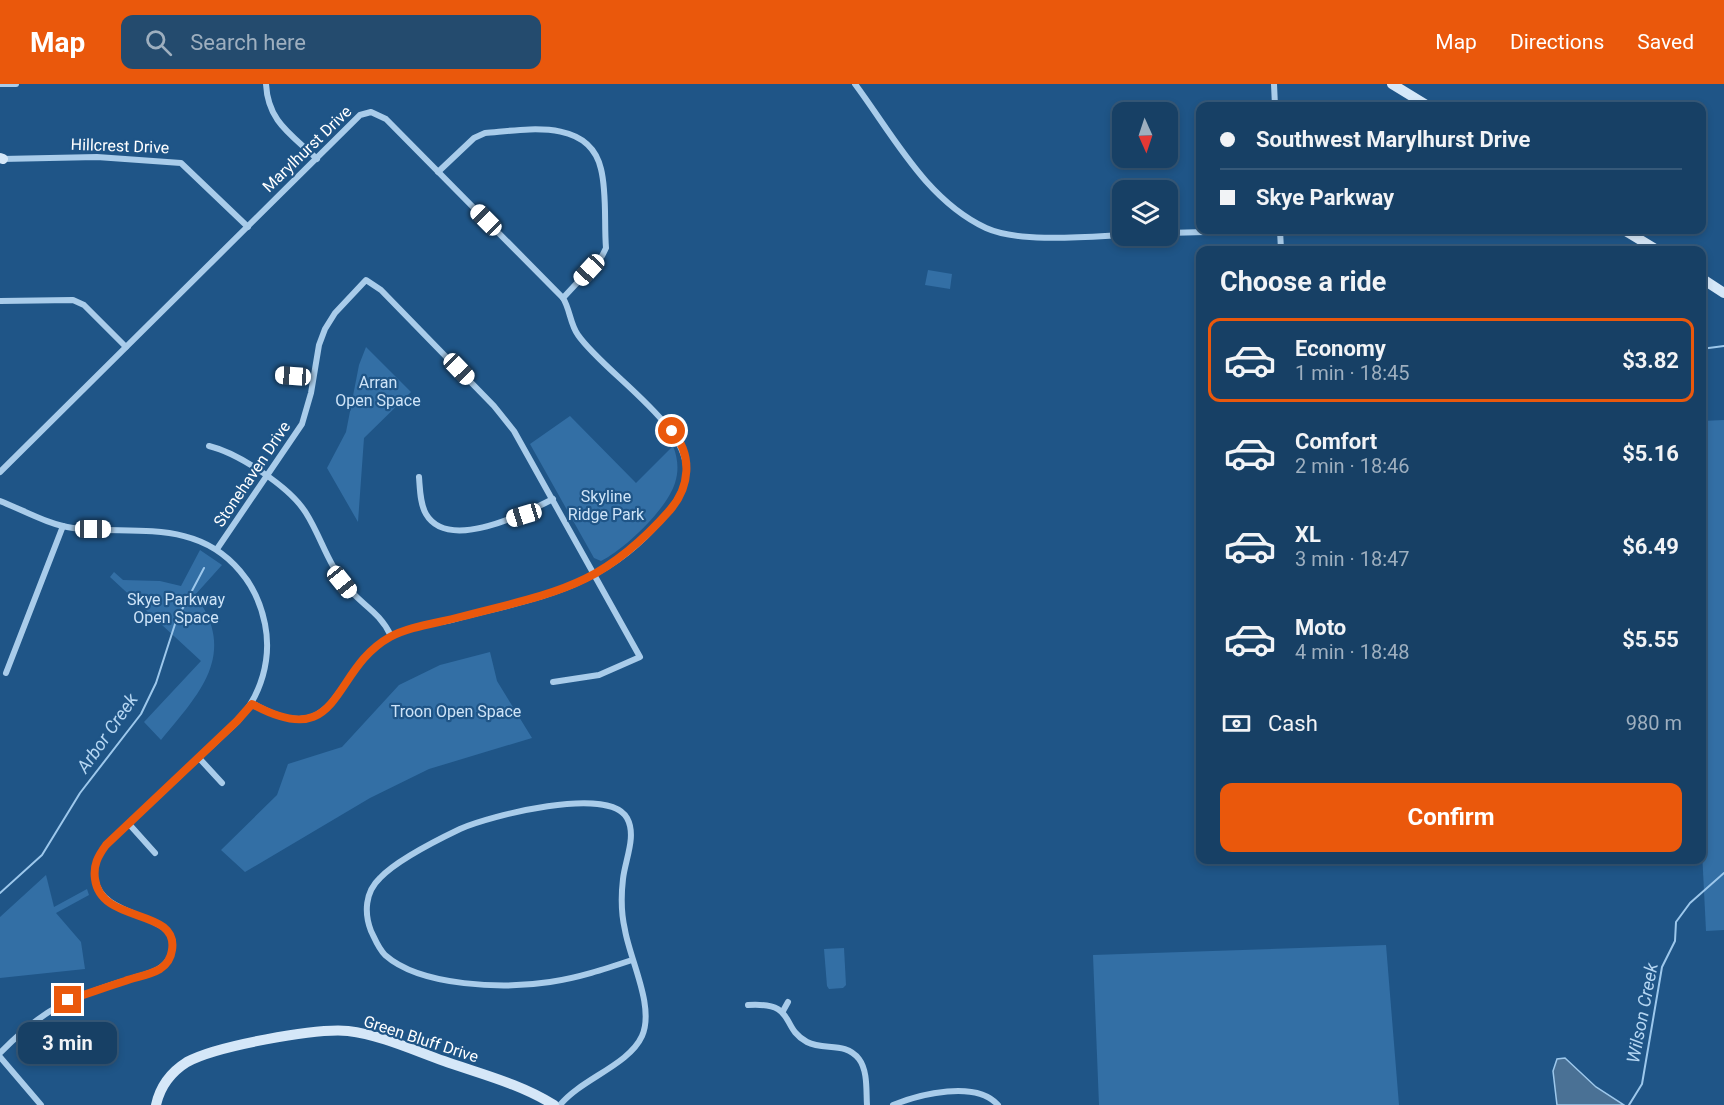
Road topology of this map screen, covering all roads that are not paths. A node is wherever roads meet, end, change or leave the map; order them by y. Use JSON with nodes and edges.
{"nodes":[{"id":1,"x":0,"y":84,"type":"edge"},
{"id":2,"x":16,"y":84,"type":"edge"},
{"id":3,"x":266,"y":84,"type":"edge"},
{"id":4,"x":855,"y":84,"type":"edge"},
{"id":5,"x":1274,"y":84,"type":"edge"},
{"id":6,"x":1392,"y":84,"type":"edge"},
{"id":7,"x":1275,"y":102,"type":"edge"},
{"id":8,"x":1421,"y":102,"type":"edge"},
{"id":9,"x":1,"y":159,"type":"edge"},
{"id":10,"x":316,"y":159,"type":"junction"},
{"id":11,"x":438,"y":172,"type":"junction"},
{"id":12,"x":248,"y":227,"type":"junction"},
{"id":13,"x":1196,"y":232,"type":"edge"},
{"id":14,"x":1178,"y":233,"type":"edge"},
{"id":15,"x":1631,"y":234,"type":"edge"},
{"id":16,"x":1112,"y":235,"type":"edge"},
{"id":17,"x":1650,"y":246,"type":"edge"},
{"id":18,"x":1706,"y":281,"type":"edge"},
{"id":19,"x":1724,"y":293,"type":"edge"},
{"id":20,"x":563,"y":298,"type":"junction"},
{"id":21,"x":0,"y":301,"type":"edge"},
{"id":22,"x":126,"y":347,"type":"junction"},
{"id":23,"x":280,"y":375,"type":"dead end"},
{"id":24,"x":312,"y":377,"type":"junction"},
{"id":25,"x":210,"y":446,"type":"dead end"},
{"id":26,"x":0,"y":472,"type":"edge"},
{"id":27,"x":266,"y":477,"type":"junction"},
{"id":28,"x":419,"y":477,"type":"dead end"},
{"id":29,"x":553,"y":499,"type":"junction"},
{"id":30,"x":0,"y":501,"type":"edge"},
{"id":31,"x":63,"y":526,"type":"junction"},
{"id":32,"x":217,"y":549,"type":"junction"},
{"id":33,"x":596,"y":575,"type":"junction"},
{"id":34,"x":391,"y":636,"type":"junction"},
{"id":35,"x":6,"y":673,"type":"dead end"},
{"id":36,"x":553,"y":681,"type":"dead end"},
{"id":37,"x":252,"y":704,"type":"junction"},
{"id":38,"x":199,"y":758,"type":"junction"},
{"id":39,"x":222,"y":783,"type":"dead end"},
{"id":40,"x":129,"y":824,"type":"junction"},
{"id":41,"x":155,"y":853,"type":"dead end"},
{"id":42,"x":632,"y":960,"type":"junction"},
{"id":43,"x":788,"y":1002,"type":"dead end"},
{"id":44,"x":748,"y":1005,"type":"dead end"},
{"id":45,"x":783,"y":1011,"type":"junction"},
{"id":46,"x":0,"y":1055,"type":"edge"},
{"id":47,"x":41,"y":1105,"type":"edge"},
{"id":48,"x":156,"y":1105,"type":"edge"},
{"id":49,"x":554,"y":1105,"type":"edge"},
{"id":50,"x":560,"y":1105,"type":"edge"},
{"id":51,"x":867,"y":1105,"type":"edge"},
{"id":52,"x":893,"y":1105,"type":"edge"},
{"id":53,"x":999,"y":1105,"type":"edge"}],
"edges":[{"from":1,"to":2,"type":"street"},
{"from":3,"to":10,"type":"street"},
{"from":4,"to":16,"type":"street"},
{"from":5,"to":7,"type":"street"},
{"from":6,"to":8,"type":"street"},
{"from":9,"to":12,"type":"street","name":"Hillcrest Drive"},
{"from":10,"to":11,"type":"street","name":"Marylhurst Drive"},
{"from":10,"to":12,"type":"street","name":"Marylhurst Drive"},
{"from":11,"to":20,"type":"street","name":"Marylhurst Drive"},
{"from":11,"to":20,"type":"street"},
{"from":12,"to":22,"type":"street","name":"Marylhurst Drive"},
{"from":13,"to":14,"type":"street"},
{"from":15,"to":17,"type":"street"},
{"from":18,"to":19,"type":"street"},
{"from":20,"to":33,"type":"street","name":"Marylhurst Drive"},
{"from":21,"to":22,"type":"street"},
{"from":22,"to":26,"type":"street","name":"Marylhurst Drive"},
{"from":23,"to":24,"type":"street"},
{"from":24,"to":27,"type":"street","name":"Stonehaven Drive"},
{"from":24,"to":29,"type":"street","name":"Stonehaven Drive"},
{"from":25,"to":27,"type":"street"},
{"from":27,"to":32,"type":"street","name":"Stonehaven Drive"},
{"from":27,"to":34,"type":"street"},
{"from":28,"to":29,"type":"street"},
{"from":29,"to":33,"type":"street","name":"Stonehaven Drive"},
{"from":30,"to":31,"type":"street"},
{"from":31,"to":32,"type":"street"},
{"from":31,"to":35,"type":"street"},
{"from":32,"to":37,"type":"street"},
{"from":33,"to":34,"type":"street","name":"Marylhurst Drive"},
{"from":33,"to":36,"type":"street","name":"Stonehaven Drive"},
{"from":34,"to":37,"type":"street"},
{"from":37,"to":38,"type":"street"},
{"from":38,"to":39,"type":"street"},
{"from":38,"to":40,"type":"street"},
{"from":40,"to":41,"type":"street"},
{"from":40,"to":46,"type":"street"},
{"from":42,"to":42,"type":"street"},
{"from":42,"to":50,"type":"street"},
{"from":43,"to":45,"type":"street"},
{"from":44,"to":45,"type":"street"},
{"from":45,"to":51,"type":"street"},
{"from":46,"to":47,"type":"street"},
{"from":48,"to":49,"type":"street","name":"Green Bluff Drive"},
{"from":52,"to":53,"type":"street"}]}
